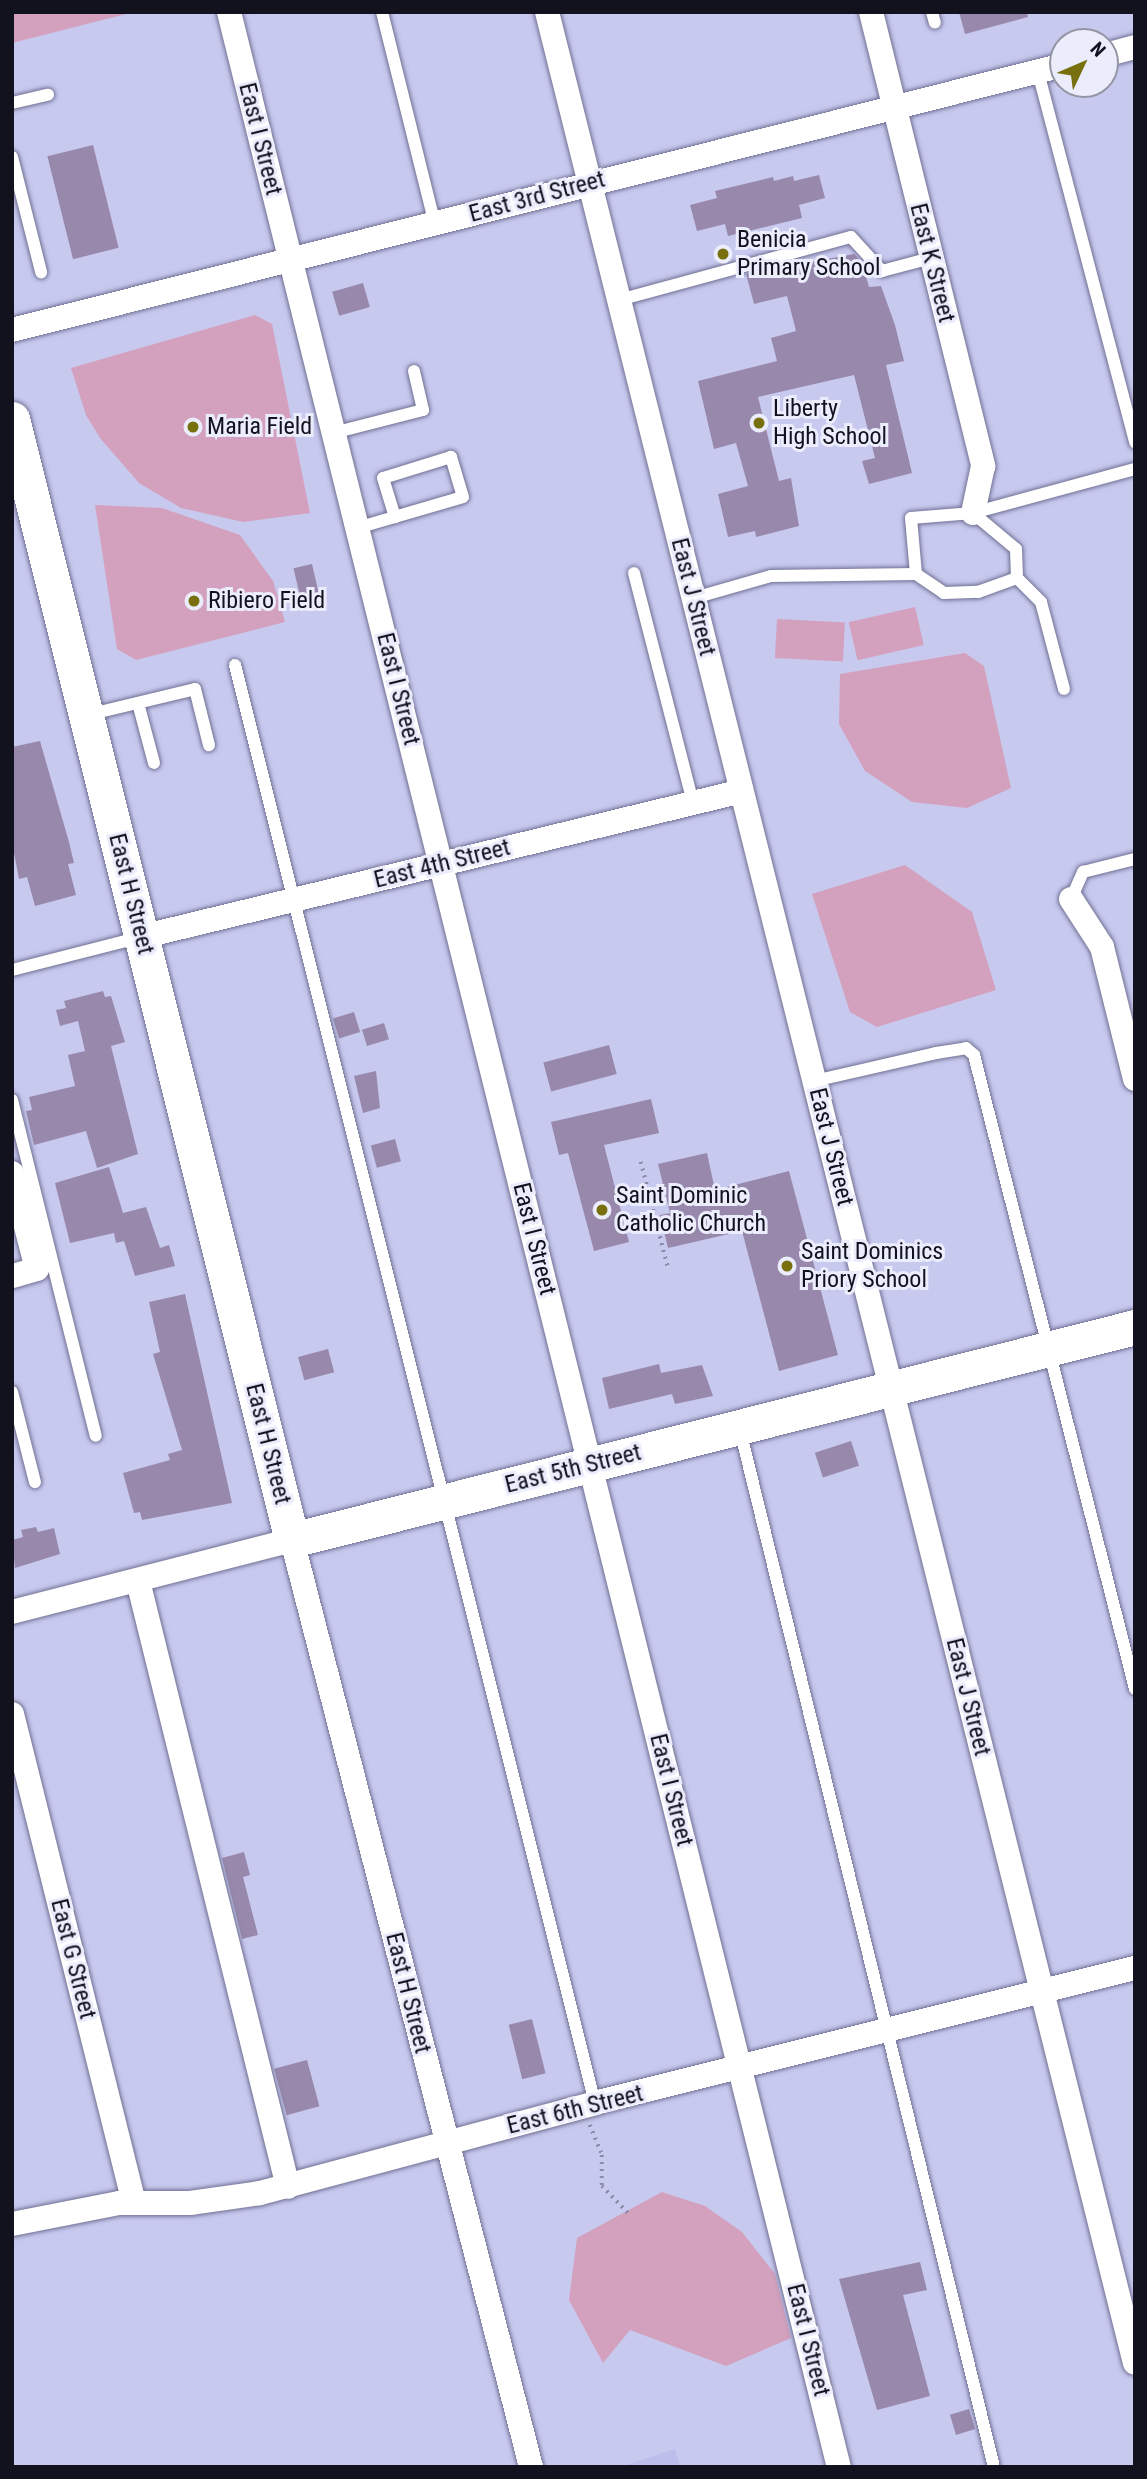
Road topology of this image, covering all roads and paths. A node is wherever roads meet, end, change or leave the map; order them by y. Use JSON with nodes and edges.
{"nodes":[{"id":1,"x":229,"y":12,"type":"edge"},
{"id":2,"x":382,"y":12,"type":"edge"},
{"id":3,"x":547,"y":12,"type":"edge"},
{"id":4,"x":871,"y":12,"type":"edge"},
{"id":5,"x":1049,"y":69,"type":"edge"},
{"id":6,"x":1038,"y":72,"type":"junction"},
{"id":7,"x":48,"y":95,"type":"dead end"},
{"id":8,"x":12,"y":103,"type":"edge"},
{"id":9,"x":894,"y":109,"type":"junction"},
{"id":10,"x":12,"y":157,"type":"edge"},
{"id":11,"x":589,"y":182,"type":"junction"},
{"id":12,"x":19,"y":212,"type":"edge"},
{"id":13,"x":435,"y":224,"type":"junction"},
{"id":14,"x":931,"y":258,"type":"junction"},
{"id":15,"x":290,"y":260,"type":"junction"},
{"id":16,"x":40,"y":272,"type":"dead end"},
{"id":17,"x":619,"y":300,"type":"junction"},
{"id":18,"x":12,"y":330,"type":"edge"},
{"id":19,"x":414,"y":371,"type":"dead end"},
{"id":20,"x":14,"y":433,"type":"edge"},
{"id":21,"x":333,"y":433,"type":"junction"},
{"id":22,"x":1135,"y":442,"type":"edge"},
{"id":23,"x":1135,"y":469,"type":"edge"},
{"id":24,"x":19,"y":475,"type":"edge"},
{"id":25,"x":974,"y":513,"type":"junction"},
{"id":26,"x":395,"y":517,"type":"junction"},
{"id":27,"x":357,"y":528,"type":"junction"},
{"id":28,"x":634,"y":573,"type":"dead end"},
{"id":29,"x":916,"y":574,"type":"junction"},
{"id":30,"x":1017,"y":578,"type":"junction"},
{"id":31,"x":694,"y":598,"type":"junction"},
{"id":32,"x":235,"y":665,"type":"dead end"},
{"id":33,"x":1063,"y":689,"type":"dead end"},
{"id":34,"x":138,"y":702,"type":"junction"},
{"id":35,"x":87,"y":715,"type":"junction"},
{"id":36,"x":209,"y":745,"type":"dead end"},
{"id":37,"x":154,"y":763,"type":"dead end"},
{"id":38,"x":742,"y":791,"type":"junction"},
{"id":39,"x":693,"y":803,"type":"junction"},
{"id":40,"x":1135,"y":859,"type":"edge"},
{"id":41,"x":442,"y":864,"type":"junction"},
{"id":42,"x":1072,"y":899,"type":"joint"},
{"id":43,"x":294,"y":900,"type":"junction"},
{"id":44,"x":141,"y":937,"type":"junction"},
{"id":45,"x":12,"y":970,"type":"edge"},
{"id":46,"x":1135,"y":1079,"type":"edge"},
{"id":47,"x":814,"y":1081,"type":"junction"},
{"id":48,"x":12,"y":1100,"type":"edge"},
{"id":49,"x":641,"y":1163,"type":"dead end"},
{"id":50,"x":12,"y":1173,"type":"edge"},
{"id":51,"x":668,"y":1267,"type":"dead end"},
{"id":52,"x":12,"y":1276,"type":"edge"},
{"id":53,"x":1135,"y":1327,"type":"edge"},
{"id":54,"x":1047,"y":1350,"type":"junction"},
{"id":55,"x":891,"y":1389,"type":"junction"},
{"id":56,"x":12,"y":1392,"type":"edge"},
{"id":57,"x":740,"y":1427,"type":"junction"},
{"id":58,"x":96,"y":1436,"type":"dead end"},
{"id":59,"x":590,"y":1465,"type":"junction"},
{"id":60,"x":35,"y":1482,"type":"dead end"},
{"id":61,"x":444,"y":1502,"type":"junction"},
{"id":62,"x":292,"y":1540,"type":"junction"},
{"id":63,"x":138,"y":1581,"type":"junction"},
{"id":64,"x":12,"y":1612,"type":"edge"},
{"id":65,"x":1135,"y":1689,"type":"edge"},
{"id":66,"x":12,"y":1714,"type":"edge"},
{"id":67,"x":1135,"y":1968,"type":"edge"},
{"id":68,"x":1042,"y":1991,"type":"junction"},
{"id":69,"x":888,"y":2032,"type":"junction"},
{"id":70,"x":741,"y":2068,"type":"junction"},
{"id":71,"x":589,"y":2105,"type":"junction"},
{"id":72,"x":446,"y":2144,"type":"junction"},
{"id":73,"x":288,"y":2187,"type":"junction"},
{"id":74,"x":134,"y":2203,"type":"junction"},
{"id":75,"x":628,"y":2213,"type":"dead end"},
{"id":76,"x":12,"y":2224,"type":"edge"},
{"id":77,"x":1135,"y":2363,"type":"edge"},
{"id":78,"x":531,"y":2467,"type":"edge"},
{"id":79,"x":839,"y":2467,"type":"edge"},
{"id":80,"x":994,"y":2467,"type":"edge"}],
"edges":[{"from":1,"to":15,"type":"street","name":"East I Street"},
{"from":2,"to":13,"type":"lane"},
{"from":3,"to":11,"type":"street","name":"East J Street"},
{"from":4,"to":9,"type":"street","name":"East K Street"},
{"from":5,"to":6,"type":"street","name":"East 3rd Street"},
{"from":6,"to":9,"type":"street","name":"East 3rd Street"},
{"from":6,"to":22,"type":"lane"},
{"from":7,"to":8,"type":"lane"},
{"from":9,"to":11,"type":"street","name":"East 3rd Street"},
{"from":9,"to":14,"type":"street","name":"East K Street"},
{"from":10,"to":12,"type":"lane"},
{"from":11,"to":13,"type":"street","name":"East 3rd Street"},
{"from":11,"to":17,"type":"street","name":"East J Street"},
{"from":12,"to":16,"type":"lane"},
{"from":13,"to":15,"type":"street","name":"East 3rd Street"},
{"from":14,"to":17,"type":"lane"},
{"from":14,"to":25,"type":"street","name":"East K Street"},
{"from":15,"to":18,"type":"street","name":"East 3rd Street"},
{"from":15,"to":21,"type":"street","name":"East I Street"},
{"from":17,"to":31,"type":"street","name":"East J Street"},
{"from":19,"to":21,"type":"lane"},
{"from":20,"to":24,"type":"street","name":"East H Street"},
{"from":21,"to":27,"type":"street","name":"East I Street"},
{"from":23,"to":25,"type":"lane"},
{"from":24,"to":35,"type":"street","name":"East H Street"},
{"from":25,"to":29,"type":"lane"},
{"from":25,"to":30,"type":"lane"},
{"from":26,"to":26,"type":"lane"},
{"from":26,"to":27,"type":"lane"},
{"from":27,"to":41,"type":"street","name":"East I Street"},
{"from":28,"to":39,"type":"lane"},
{"from":29,"to":30,"type":"lane"},
{"from":29,"to":31,"type":"lane"},
{"from":30,"to":33,"type":"lane"},
{"from":31,"to":38,"type":"street","name":"East J Street"},
{"from":32,"to":43,"type":"lane"},
{"from":34,"to":35,"type":"lane"},
{"from":34,"to":36,"type":"lane"},
{"from":34,"to":37,"type":"lane"},
{"from":35,"to":44,"type":"street","name":"East H Street"},
{"from":38,"to":39,"type":"street","name":"East 4th Street"},
{"from":38,"to":47,"type":"street","name":"East J Street"},
{"from":39,"to":41,"type":"street","name":"East 4th Street"},
{"from":40,"to":42,"type":"lane"},
{"from":41,"to":43,"type":"street","name":"East 4th Street"},
{"from":41,"to":59,"type":"street","name":"East I Street"},
{"from":42,"to":46,"type":"street"},
{"from":43,"to":44,"type":"street","name":"East 4th Street"},
{"from":43,"to":61,"type":"lane"},
{"from":44,"to":45,"type":"lane"},
{"from":44,"to":62,"type":"street","name":"East H Street"},
{"from":47,"to":54,"type":"lane"},
{"from":47,"to":55,"type":"street","name":"East J Street"},
{"from":48,"to":58,"type":"lane"},
{"from":49,"to":51,"type":"path"},
{"from":50,"to":52,"type":"street"},
{"from":53,"to":54,"type":"street","name":"East 5th Street"},
{"from":54,"to":55,"type":"street","name":"East 5th Street"},
{"from":54,"to":65,"type":"lane"},
{"from":55,"to":57,"type":"street","name":"East 5th Street"},
{"from":55,"to":68,"type":"street","name":"East J Street"},
{"from":56,"to":60,"type":"lane"},
{"from":57,"to":59,"type":"street","name":"East 5th Street"},
{"from":57,"to":69,"type":"lane"},
{"from":59,"to":61,"type":"street","name":"East 5th Street"},
{"from":59,"to":70,"type":"street","name":"East I Street"},
{"from":61,"to":62,"type":"street","name":"East 5th Street"},
{"from":61,"to":71,"type":"lane"},
{"from":62,"to":63,"type":"street","name":"East 5th Street"},
{"from":62,"to":72,"type":"street","name":"East H Street"},
{"from":63,"to":64,"type":"street","name":"East 5th Street"},
{"from":63,"to":73,"type":"street"},
{"from":66,"to":74,"type":"street","name":"East G Street"},
{"from":67,"to":68,"type":"street","name":"East 6th Street"},
{"from":68,"to":69,"type":"street","name":"East 6th Street"},
{"from":68,"to":77,"type":"street","name":"East J Street"},
{"from":69,"to":70,"type":"street","name":"East 6th Street"},
{"from":69,"to":80,"type":"lane"},
{"from":70,"to":71,"type":"street","name":"East 6th Street"},
{"from":70,"to":79,"type":"street","name":"East I Street"},
{"from":71,"to":72,"type":"street","name":"East 6th Street"},
{"from":71,"to":75,"type":"path"},
{"from":72,"to":73,"type":"street","name":"East 6th Street"},
{"from":72,"to":78,"type":"street","name":"East H Street"},
{"from":73,"to":74,"type":"street","name":"East 6th Street"},
{"from":74,"to":76,"type":"street","name":"East 6th Street"}]}
